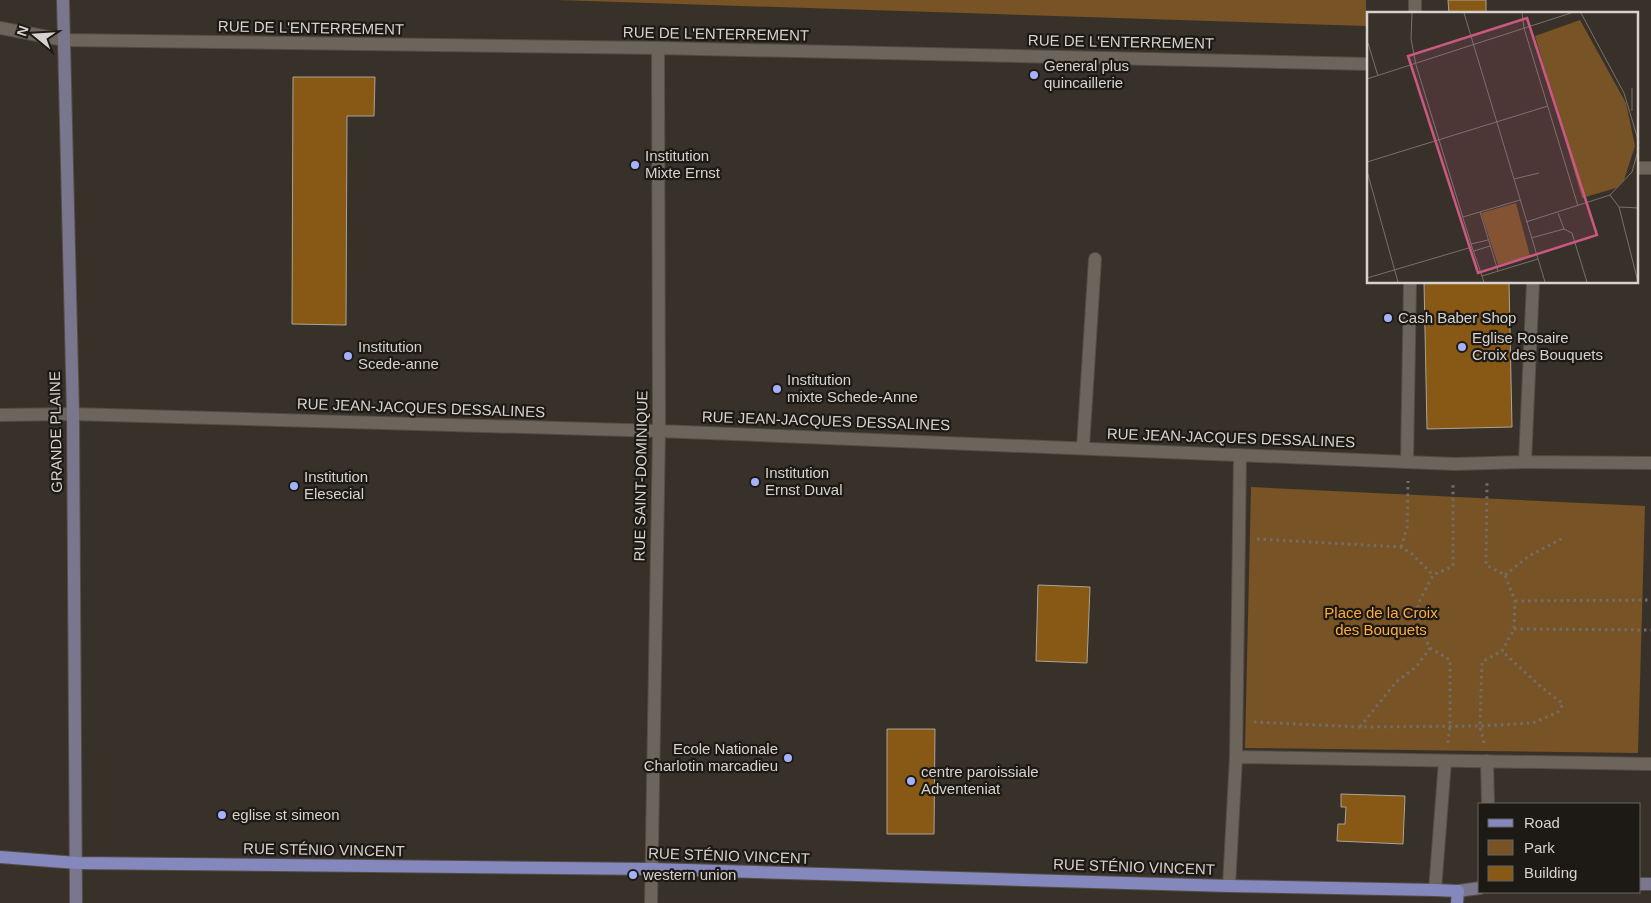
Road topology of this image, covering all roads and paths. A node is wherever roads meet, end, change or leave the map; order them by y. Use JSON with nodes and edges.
{"nodes":[{"id":1,"x":63,"y":0,"type":"edge"},
{"id":2,"x":0,"y":28,"type":"edge"},
{"id":3,"x":64,"y":40,"type":"junction"},
{"id":4,"x":658,"y":48,"type":"junction"},
{"id":5,"x":1367,"y":64,"type":"edge"},
{"id":6,"x":1638,"y":168,"type":"edge"},
{"id":7,"x":1651,"y":168,"type":"edge"},
{"id":8,"x":1095,"y":259,"type":"dead end"},
{"id":9,"x":1410,"y":284,"type":"edge"},
{"id":10,"x":1533,"y":284,"type":"edge"},
{"id":11,"x":73,"y":414,"type":"junction"},
{"id":12,"x":0,"y":415,"type":"edge"},
{"id":13,"x":659,"y":430,"type":"junction"},
{"id":14,"x":1083,"y":448,"type":"junction"},
{"id":15,"x":1240,"y":455,"type":"junction"},
{"id":16,"x":1407,"y":461,"type":"junction"},
{"id":17,"x":1487,"y":462,"type":"junction"},
{"id":18,"x":1525,"y":462,"type":"junction"},
{"id":19,"x":1455,"y":464,"type":"junction"},
{"id":20,"x":1651,"y":464,"type":"edge"},
{"id":21,"x":1240,"y":538,"type":"junction"},
{"id":22,"x":1563,"y":538,"type":"dead end"},
{"id":23,"x":1401,"y":547,"type":"junction"},
{"id":24,"x":1433,"y":575,"type":"junction"},
{"id":25,"x":1505,"y":575,"type":"junction"},
{"id":26,"x":1651,"y":600,"type":"edge"},
{"id":27,"x":1515,"y":601,"type":"junction"},
{"id":28,"x":1514,"y":629,"type":"junction"},
{"id":29,"x":1651,"y":630,"type":"edge"},
{"id":30,"x":1430,"y":648,"type":"junction"},
{"id":31,"x":1502,"y":651,"type":"junction"},
{"id":32,"x":1236,"y":721,"type":"junction"},
{"id":33,"x":1450,"y":726,"type":"junction"},
{"id":34,"x":1480,"y":726,"type":"junction"},
{"id":35,"x":1360,"y":727,"type":"junction"},
{"id":36,"x":1236,"y":757,"type":"junction"},
{"id":37,"x":1445,"y":760,"type":"junction"},
{"id":38,"x":1487,"y":761,"type":"junction"},
{"id":39,"x":1651,"y":764,"type":"edge"},
{"id":40,"x":1488,"y":803,"type":"edge"},
{"id":41,"x":0,"y":856,"type":"edge"},
{"id":42,"x":77,"y":864,"type":"junction"},
{"id":43,"x":652,"y":869,"type":"junction"},
{"id":44,"x":1229,"y":886,"type":"junction"},
{"id":45,"x":1478,"y":889,"type":"edge"},
{"id":46,"x":1435,"y":890,"type":"junction"},
{"id":47,"x":1458,"y":897,"type":"edge"},
{"id":48,"x":76,"y":903,"type":"edge"},
{"id":49,"x":651,"y":903,"type":"edge"}],
"edges":[{"from":1,"to":3,"type":"street","name":"GRANDE PLAINE"},
{"from":2,"to":3,"type":"street","name":"RUE DE L'ENTERREMENT"},
{"from":3,"to":4,"type":"street","name":"RUE DE L'ENTERREMENT"},
{"from":3,"to":11,"type":"street","name":"GRANDE PLAINE"},
{"from":4,"to":5,"type":"street","name":"RUE DE L'ENTERREMENT"},
{"from":4,"to":13,"type":"street","name":"RUE SAINT-DOMINIQUE"},
{"from":6,"to":7,"type":"street"},
{"from":8,"to":14,"type":"street"},
{"from":9,"to":16,"type":"street"},
{"from":10,"to":18,"type":"street"},
{"from":11,"to":12,"type":"street","name":"RUE JEAN-JACQUES DESSALINES"},
{"from":11,"to":13,"type":"street","name":"RUE JEAN-JACQUES DESSALINES"},
{"from":11,"to":42,"type":"street","name":"GRANDE PLAINE"},
{"from":13,"to":14,"type":"street","name":"RUE JEAN-JACQUES DESSALINES"},
{"from":13,"to":43,"type":"street","name":"RUE SAINT-DOMINIQUE"},
{"from":14,"to":15,"type":"street","name":"RUE JEAN-JACQUES DESSALINES"},
{"from":15,"to":16,"type":"street","name":"RUE JEAN-JACQUES DESSALINES"},
{"from":15,"to":21,"type":"street"},
{"from":16,"to":19,"type":"street","name":"RUE JEAN-JACQUES DESSALINES"},
{"from":16,"to":23,"type":"path"},
{"from":17,"to":18,"type":"street","name":"RUE JEAN-JACQUES DESSALINES"},
{"from":17,"to":19,"type":"street","name":"RUE JEAN-JACQUES DESSALINES"},
{"from":17,"to":25,"type":"path"},
{"from":18,"to":20,"type":"street","name":"RUE JEAN-JACQUES DESSALINES"},
{"from":19,"to":24,"type":"path"},
{"from":21,"to":23,"type":"path"},
{"from":21,"to":32,"type":"street"},
{"from":22,"to":25,"type":"path"},
{"from":23,"to":24,"type":"path"},
{"from":24,"to":30,"type":"path"},
{"from":25,"to":27,"type":"path"},
{"from":26,"to":27,"type":"path"},
{"from":27,"to":28,"type":"path"},
{"from":28,"to":29,"type":"path"},
{"from":28,"to":31,"type":"path"},
{"from":30,"to":33,"type":"path"},
{"from":30,"to":35,"type":"path"},
{"from":31,"to":34,"type":"path"},
{"from":31,"to":34,"type":"path"},
{"from":32,"to":35,"type":"path"},
{"from":32,"to":36,"type":"street"},
{"from":33,"to":34,"type":"path"},
{"from":33,"to":35,"type":"path"},
{"from":33,"to":37,"type":"path"},
{"from":34,"to":38,"type":"path"},
{"from":36,"to":37,"type":"street"},
{"from":36,"to":44,"type":"street"},
{"from":37,"to":38,"type":"street"},
{"from":37,"to":46,"type":"street"},
{"from":38,"to":39,"type":"street"},
{"from":38,"to":40,"type":"street"},
{"from":41,"to":42,"type":"main road","name":"RUE STÉNIO VINCENT"},
{"from":42,"to":43,"type":"main road","name":"RUE STÉNIO VINCENT"},
{"from":42,"to":48,"type":"street","name":"GRANDE PLAINE"},
{"from":43,"to":44,"type":"main road","name":"RUE STÉNIO VINCENT"},
{"from":43,"to":49,"type":"street","name":"RUE SAINT-DOMINIQUE"},
{"from":44,"to":46,"type":"main road","name":"RUE STÉNIO VINCENT"},
{"from":45,"to":47,"type":"street"},
{"from":46,"to":47,"type":"main road","name":"RUE STÉNIO VINCENT"}]}
